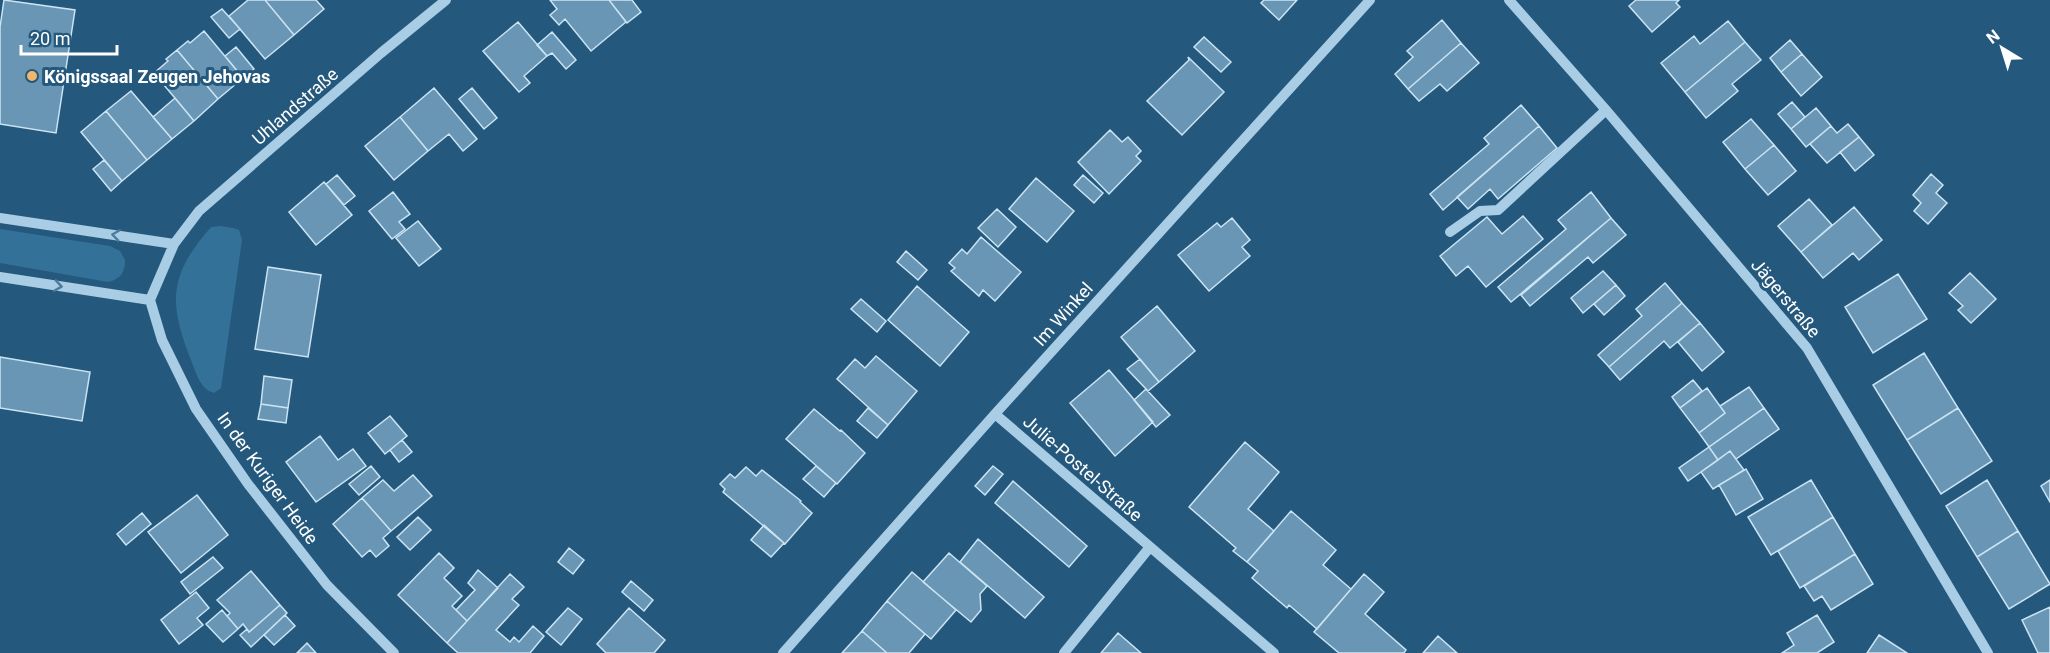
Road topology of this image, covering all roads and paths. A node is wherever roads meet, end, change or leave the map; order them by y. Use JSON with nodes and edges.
{"nodes":[{"id":1,"x":446,"y":0,"type":"edge"},
{"id":2,"x":1370,"y":0,"type":"edge"},
{"id":3,"x":1509,"y":0,"type":"edge"},
{"id":4,"x":1606,"y":110,"type":"junction"},
{"id":5,"x":0,"y":218,"type":"edge"},
{"id":6,"x":1450,"y":232,"type":"dead end"},
{"id":7,"x":174,"y":244,"type":"junction"},
{"id":8,"x":0,"y":277,"type":"edge"},
{"id":9,"x":150,"y":300,"type":"junction"},
{"id":10,"x":995,"y":414,"type":"junction"},
{"id":11,"x":1150,"y":547,"type":"junction"},
{"id":12,"x":394,"y":653,"type":"edge"},
{"id":13,"x":783,"y":653,"type":"edge"},
{"id":14,"x":1064,"y":653,"type":"edge"},
{"id":15,"x":1274,"y":653,"type":"edge"},
{"id":16,"x":1988,"y":653,"type":"edge"}],
"edges":[{"from":1,"to":7,"type":"street","name":"Uhlandstraße"},
{"from":2,"to":10,"type":"street","name":"Im Winkel"},
{"from":3,"to":4,"type":"street","name":"Jägerstraße"},
{"from":4,"to":6,"type":"street"},
{"from":4,"to":16,"type":"street","name":"Jägerstraße"},
{"from":7,"to":5,"type":"street","one_way":true},
{"from":7,"to":9,"type":"street","name":"Uhlandstraße"},
{"from":8,"to":9,"type":"street","one_way":true},
{"from":9,"to":12,"type":"street","name":"In der Kuriger Heide"},
{"from":10,"to":11,"type":"street","name":"Julie-Postel-Straße"},
{"from":10,"to":13,"type":"street","name":"Im Winkel"},
{"from":11,"to":14,"type":"street"},
{"from":11,"to":15,"type":"street","name":"Julie-Postel-Straße"}]}
